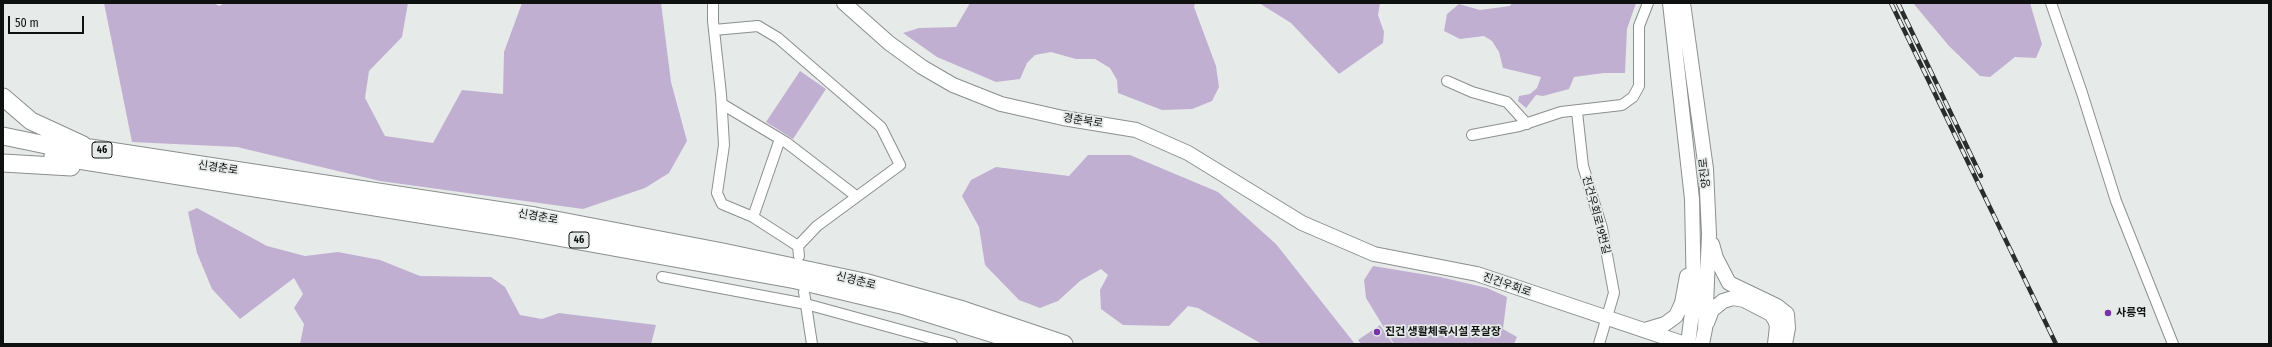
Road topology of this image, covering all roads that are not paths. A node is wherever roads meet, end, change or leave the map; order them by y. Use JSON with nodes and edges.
{"nodes":[{"id":1,"x":713,"y":3,"type":"edge"},
{"id":2,"x":844,"y":3,"type":"edge"},
{"id":3,"x":1648,"y":3,"type":"edge"},
{"id":4,"x":1670,"y":3,"type":"edge"},
{"id":5,"x":1683,"y":3,"type":"edge"},
{"id":6,"x":2050,"y":3,"type":"edge"},
{"id":7,"x":714,"y":30,"type":"junction"},
{"id":8,"x":1447,"y":81,"type":"dead end"},
{"id":9,"x":3,"y":97,"type":"edge"},
{"id":10,"x":722,"y":104,"type":"junction"},
{"id":11,"x":1577,"y":112,"type":"junction"},
{"id":12,"x":1526,"y":124,"type":"junction"},
{"id":13,"x":1472,"y":135,"type":"dead end"},
{"id":14,"x":3,"y":136,"type":"edge"},
{"id":15,"x":780,"y":139,"type":"junction"},
{"id":16,"x":3,"y":146,"type":"edge"},
{"id":17,"x":90,"y":148,"type":"junction"},
{"id":18,"x":3,"y":163,"type":"edge"},
{"id":19,"x":125,"y":168,"type":"junction"},
{"id":20,"x":856,"y":196,"type":"junction"},
{"id":21,"x":753,"y":217,"type":"junction"},
{"id":22,"x":1709,"y":234,"type":"junction"},
{"id":23,"x":1327,"y":235,"type":"joint"},
{"id":24,"x":798,"y":246,"type":"junction"},
{"id":25,"x":1694,"y":253,"type":"junction"},
{"id":26,"x":799,"y":256,"type":"dead end"},
{"id":27,"x":662,"y":277,"type":"dead end"},
{"id":28,"x":804,"y":292,"type":"dead end"},
{"id":29,"x":806,"y":304,"type":"junction"},
{"id":30,"x":1605,"y":318,"type":"junction"},
{"id":31,"x":1705,"y":329,"type":"junction"},
{"id":32,"x":1645,"y":330,"type":"junction"},
{"id":33,"x":812,"y":344,"type":"edge"},
{"id":34,"x":952,"y":344,"type":"edge"},
{"id":35,"x":1026,"y":344,"type":"edge"},
{"id":36,"x":1064,"y":344,"type":"edge"},
{"id":37,"x":1599,"y":344,"type":"edge"},
{"id":38,"x":1661,"y":344,"type":"edge"},
{"id":39,"x":1685,"y":344,"type":"edge"},
{"id":40,"x":1688,"y":344,"type":"edge"},
{"id":41,"x":1702,"y":344,"type":"edge"},
{"id":42,"x":1775,"y":344,"type":"edge"},
{"id":43,"x":1785,"y":344,"type":"edge"},
{"id":44,"x":2173,"y":344,"type":"edge"}],
"edges":[{"from":1,"to":7,"type":"street"},
{"from":2,"to":23,"type":"main road","name":"경춘북로"},
{"from":3,"to":11,"type":"street"},
{"from":4,"to":25,"type":"main road","name":"양진로"},
{"from":5,"to":22,"type":"main road","name":"양진로"},
{"from":6,"to":44,"type":"street"},
{"from":7,"to":10,"type":"street"},
{"from":7,"to":20,"type":"street"},
{"from":8,"to":12,"type":"street"},
{"from":9,"to":17,"type":"highway"},
{"from":10,"to":15,"type":"street"},
{"from":10,"to":21,"type":"street"},
{"from":11,"to":12,"type":"street"},
{"from":11,"to":30,"type":"street","name":"진건우회로19번길"},
{"from":12,"to":13,"type":"street"},
{"from":14,"to":17,"type":"highway","name":"신경춘로","number":"46"},
{"from":15,"to":20,"type":"street"},
{"from":15,"to":21,"type":"street"},
{"from":16,"to":19,"type":"highway"},
{"from":17,"to":36,"type":"highway","name":"신경춘로","number":"46"},
{"from":18,"to":19,"type":"highway","number":"46"},
{"from":19,"to":35,"type":"highway","name":"신경춘로","number":"46"},
{"from":20,"to":24,"type":"street"},
{"from":21,"to":24,"type":"street"},
{"from":22,"to":31,"type":"main road","name":"양진로"},
{"from":22,"to":43,"type":"main road"},
{"from":23,"to":30,"type":"main road","name":"진건우회로"},
{"from":24,"to":26,"type":"street"},
{"from":25,"to":32,"type":"main road"},
{"from":25,"to":40,"type":"main road","name":"양진로"},
{"from":27,"to":29,"type":"street"},
{"from":28,"to":29,"type":"street"},
{"from":29,"to":33,"type":"street"},
{"from":29,"to":34,"type":"street"},
{"from":30,"to":32,"type":"main road","name":"진건우회로"},
{"from":30,"to":37,"type":"street","name":"진건우회로19번길"},
{"from":31,"to":41,"type":"main road","name":"양진로"},
{"from":31,"to":42,"type":"main road"},
{"from":32,"to":38,"type":"main road"},
{"from":32,"to":39,"type":"main road","name":"진건우회로"}]}
